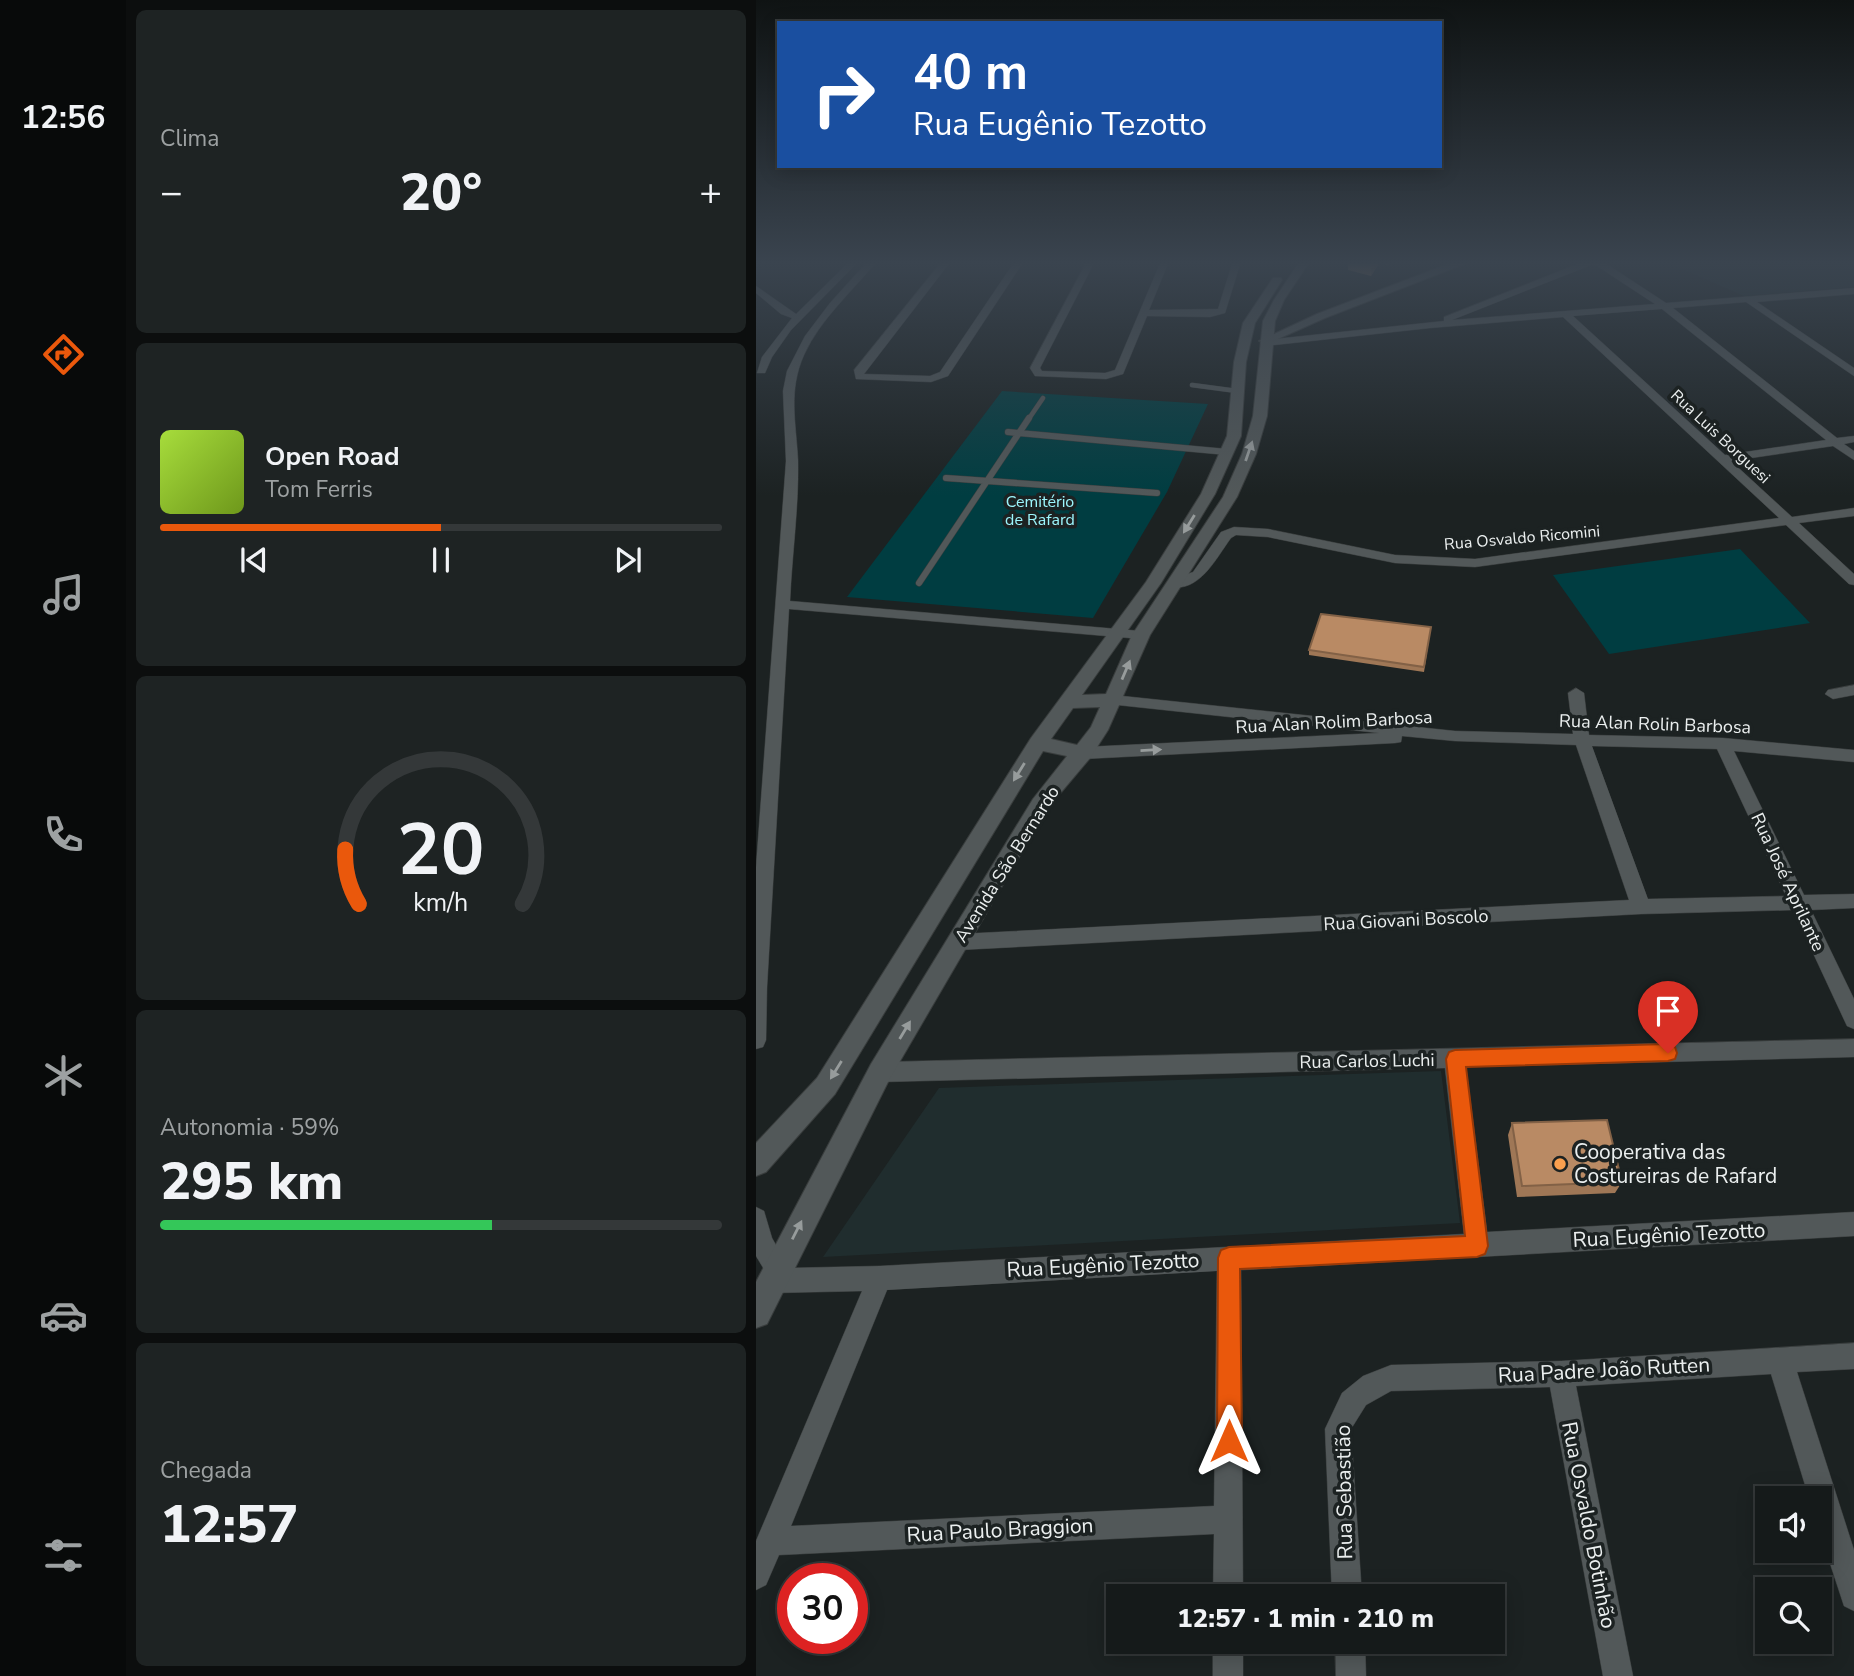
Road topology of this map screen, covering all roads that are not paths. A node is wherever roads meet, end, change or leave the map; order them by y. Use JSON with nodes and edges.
{"nodes":[{"id":1,"x":786,"y":339,"type":"edge"},
{"id":2,"x":799,"y":339,"type":"edge"},
{"id":3,"x":884,"y":339,"type":"edge"},
{"id":4,"x":967,"y":339,"type":"edge"},
{"id":5,"x":1050,"y":339,"type":"edge"},
{"id":6,"x":1133,"y":339,"type":"edge"},
{"id":7,"x":1257,"y":339,"type":"edge"},
{"id":8,"x":1262,"y":339,"type":"edge"},
{"id":9,"x":1593,"y":339,"type":"edge"},
{"id":10,"x":1706,"y":339,"type":"edge"},
{"id":11,"x":1805,"y":339,"type":"edge"},
{"id":12,"x":777,"y":355,"type":"edge"},
{"id":13,"x":761,"y":371,"type":"dead end"},
{"id":14,"x":1854,"y":373,"type":"edge"},
{"id":15,"x":1192,"y":385,"type":"dead end"},
{"id":16,"x":1237,"y":391,"type":"junction"},
{"id":17,"x":1264,"y":393,"type":"junction"},
{"id":18,"x":1043,"y":398,"type":"dead end"},
{"id":19,"x":1008,"y":432,"type":"dead end"},
{"id":20,"x":1020,"y":433,"type":"junction"},
{"id":21,"x":1854,"y":439,"type":"edge"},
{"id":22,"x":1836,"y":441,"type":"junction"},
{"id":23,"x":1227,"y":452,"type":"junction"},
{"id":24,"x":1854,"y":457,"type":"edge"},
{"id":25,"x":1724,"y":459,"type":"junction"},
{"id":26,"x":946,"y":478,"type":"dead end"},
{"id":27,"x":988,"y":481,"type":"junction"},
{"id":28,"x":1157,"y":493,"type":"dead end"},
{"id":29,"x":1208,"y":494,"type":"junction"},
{"id":30,"x":1230,"y":497,"type":"junction"},
{"id":31,"x":1854,"y":512,"type":"edge"},
{"id":32,"x":1790,"y":522,"type":"junction"},
{"id":33,"x":1854,"y":582,"type":"edge"},
{"id":34,"x":919,"y":583,"type":"dead end"},
{"id":35,"x":1174,"y":584,"type":"junction"},
{"id":36,"x":782,"y":604,"type":"junction"},
{"id":37,"x":1119,"y":633,"type":"junction"},
{"id":38,"x":1141,"y":635,"type":"junction"},
{"id":39,"x":1854,"y":690,"type":"edge"},
{"id":40,"x":1576,"y":694,"type":"dead end"},
{"id":41,"x":1833,"y":694,"type":"dead end"},
{"id":42,"x":1113,"y":700,"type":"junction"},
{"id":43,"x":1068,"y":702,"type":"junction"},
{"id":44,"x":1455,"y":736,"type":"junction"},
{"id":45,"x":1582,"y":740,"type":"junction"},
{"id":46,"x":1038,"y":743,"type":"junction"},
{"id":47,"x":1723,"y":744,"type":"junction"},
{"id":48,"x":1083,"y":753,"type":"junction"},
{"id":49,"x":1854,"y":756,"type":"edge"},
{"id":50,"x":1854,"y":901,"type":"edge"},
{"id":51,"x":1797,"y":902,"type":"junction"},
{"id":52,"x":1640,"y":907,"type":"junction"},
{"id":53,"x":959,"y":942,"type":"junction"},
{"id":54,"x":757,"y":989,"type":"edge"},
{"id":55,"x":1854,"y":1020,"type":"edge"},
{"id":56,"x":756,"y":1040,"type":"edge"},
{"id":57,"x":1854,"y":1048,"type":"edge"},
{"id":58,"x":1455,"y":1059,"type":"junction"},
{"id":59,"x":880,"y":1072,"type":"junction"},
{"id":60,"x":756,"y":1163,"type":"edge"},
{"id":61,"x":756,"y":1219,"type":"edge"},
{"id":62,"x":1854,"y":1224,"type":"edge"},
{"id":63,"x":1477,"y":1246,"type":"junction"},
{"id":64,"x":1229,"y":1258,"type":"junction"},
{"id":65,"x":768,"y":1274,"type":"edge"},
{"id":66,"x":880,"y":1278,"type":"junction"},
{"id":67,"x":756,"y":1313,"type":"edge"},
{"id":68,"x":1854,"y":1356,"type":"edge"},
{"id":69,"x":1780,"y":1360,"type":"junction"},
{"id":70,"x":1561,"y":1374,"type":"junction"},
{"id":71,"x":1357,"y":1393,"type":"joint"},
{"id":72,"x":1229,"y":1520,"type":"junction"},
{"id":73,"x":771,"y":1541,"type":"junction"},
{"id":74,"x":756,"y":1575,"type":"edge"},
{"id":75,"x":1228,"y":1584,"type":"edge"},
{"id":76,"x":1346,"y":1584,"type":"edge"},
{"id":77,"x":1854,"y":1596,"type":"edge"},
{"id":78,"x":1228,"y":1654,"type":"edge"},
{"id":79,"x":1350,"y":1654,"type":"edge"},
{"id":80,"x":1228,"y":1676,"type":"edge"},
{"id":81,"x":1351,"y":1676,"type":"edge"},
{"id":82,"x":1618,"y":1676,"type":"edge"}],
"edges":[{"from":1,"to":12,"type":"street"},
{"from":2,"to":12,"type":"street"},
{"from":3,"to":4,"type":"street"},
{"from":5,"to":6,"type":"street"},
{"from":7,"to":16,"type":"main road","name":"Avenida São Bernardo"},
{"from":8,"to":17,"type":"main road","name":"Avenida São Bernardo"},
{"from":9,"to":25,"type":"street","name":"Rua Luis Borguesi"},
{"from":10,"to":22,"type":"street"},
{"from":11,"to":14,"type":"street"},
{"from":12,"to":13,"type":"street"},
{"from":12,"to":36,"type":"street"},
{"from":15,"to":16,"type":"lane"},
{"from":16,"to":17,"type":"main road"},
{"from":16,"to":23,"type":"main road","name":"Avenida São Bernardo"},
{"from":30,"to":17,"type":"main road","name":"Avenida São Bernardo","one_way":true},
{"from":18,"to":20,"type":"lane"},
{"from":19,"to":20,"type":"lane"},
{"from":20,"to":23,"type":"lane"},
{"from":20,"to":27,"type":"lane"},
{"from":21,"to":22,"type":"street"},
{"from":22,"to":24,"type":"street"},
{"from":22,"to":25,"type":"street"},
{"from":23,"to":29,"type":"main road","name":"Avenida São Bernardo"},
{"from":25,"to":32,"type":"street","name":"Rua Luis Borguesi"},
{"from":26,"to":27,"type":"lane"},
{"from":27,"to":28,"type":"lane"},
{"from":27,"to":34,"type":"lane"},
{"from":29,"to":30,"type":"main road"},
{"from":29,"to":37,"type":"main road","name":"Avenida São Bernardo","one_way":true},
{"from":30,"to":35,"type":"main road","name":"Avenida São Bernardo"},
{"from":31,"to":32,"type":"street","name":"Rua Osvaldo Ricomini"},
{"from":32,"to":33,"type":"street","name":"Rua Luis Borguesi"},
{"from":32,"to":35,"type":"street","name":"Rua Osvaldo Ricomini"},
{"from":35,"to":38,"type":"main road","name":"Avenida São Bernardo"},
{"from":36,"to":37,"type":"street"},
{"from":36,"to":54,"type":"street"},
{"from":37,"to":38,"type":"street"},
{"from":37,"to":43,"type":"main road","name":"Avenida São Bernardo"},
{"from":42,"to":38,"type":"main road","name":"Avenida São Bernardo","one_way":true},
{"from":39,"to":41,"type":"street"},
{"from":40,"to":45,"type":"street"},
{"from":42,"to":43,"type":"main road"},
{"from":42,"to":44,"type":"street","name":"Rua Alan Rolim Barbosa"},
{"from":42,"to":48,"type":"main road","name":"Avenida São Bernardo"},
{"from":43,"to":46,"type":"main road","name":"Avenida São Bernardo"},
{"from":44,"to":45,"type":"street","name":"Rua Alan Rolin Barbosa"},
{"from":48,"to":44,"type":"street","name":"Rua Alan Rolim Barbosa","one_way":true},
{"from":45,"to":47,"type":"street","name":"Rua Alan Rolin Barbosa"},
{"from":45,"to":52,"type":"street"},
{"from":46,"to":48,"type":"main road"},
{"from":46,"to":60,"type":"main road","name":"Avenida São Bernardo","one_way":true},
{"from":47,"to":49,"type":"street","name":"Rua Alan Rolin Barbosa"},
{"from":47,"to":51,"type":"street","name":"Rua José Aprilante"},
{"from":48,"to":53,"type":"main road","name":"Avenida São Bernardo"},
{"from":50,"to":51,"type":"street","name":"Rua Giovani Boscolo"},
{"from":51,"to":52,"type":"street","name":"Rua Giovani Boscolo"},
{"from":51,"to":55,"type":"street","name":"Rua José Aprilante"},
{"from":52,"to":53,"type":"street","name":"Rua Giovani Boscolo"},
{"from":59,"to":53,"type":"main road","name":"Avenida São Bernardo","one_way":true},
{"from":54,"to":56,"type":"street"},
{"from":57,"to":58,"type":"street","name":"Rua Carlos Luchi"},
{"from":58,"to":59,"type":"street","name":"Rua Carlos Luchi"},
{"from":58,"to":63,"type":"street"},
{"from":65,"to":59,"type":"main road","name":"Avenida São Bernardo","one_way":true},
{"from":61,"to":65,"type":"street"},
{"from":62,"to":63,"type":"street","name":"Rua Eugênio Tezotto"},
{"from":63,"to":64,"type":"street","name":"Rua Eugênio Tezotto"},
{"from":64,"to":66,"type":"street","name":"Rua Eugênio Tezotto"},
{"from":64,"to":72,"type":"street"},
{"from":65,"to":66,"type":"street","name":"Rua Eugênio Tezotto"},
{"from":65,"to":67,"type":"main road","name":"Avenida São Bernardo"},
{"from":66,"to":73,"type":"street"},
{"from":68,"to":69,"type":"street","name":"Rua Padre João Rutten"},
{"from":69,"to":70,"type":"street","name":"Rua Padre João Rutten"},
{"from":69,"to":77,"type":"street"},
{"from":70,"to":71,"type":"street","name":"Rua Padre João Rutten"},
{"from":70,"to":82,"type":"street","name":"Rua Osvaldo Botinhão"},
{"from":71,"to":76,"type":"street","name":"Rua Sebastião"},
{"from":72,"to":73,"type":"street","name":"Rua Paulo Braggion"},
{"from":72,"to":75,"type":"street"},
{"from":73,"to":74,"type":"street"},
{"from":78,"to":80,"type":"street"},
{"from":79,"to":81,"type":"street"}]}
